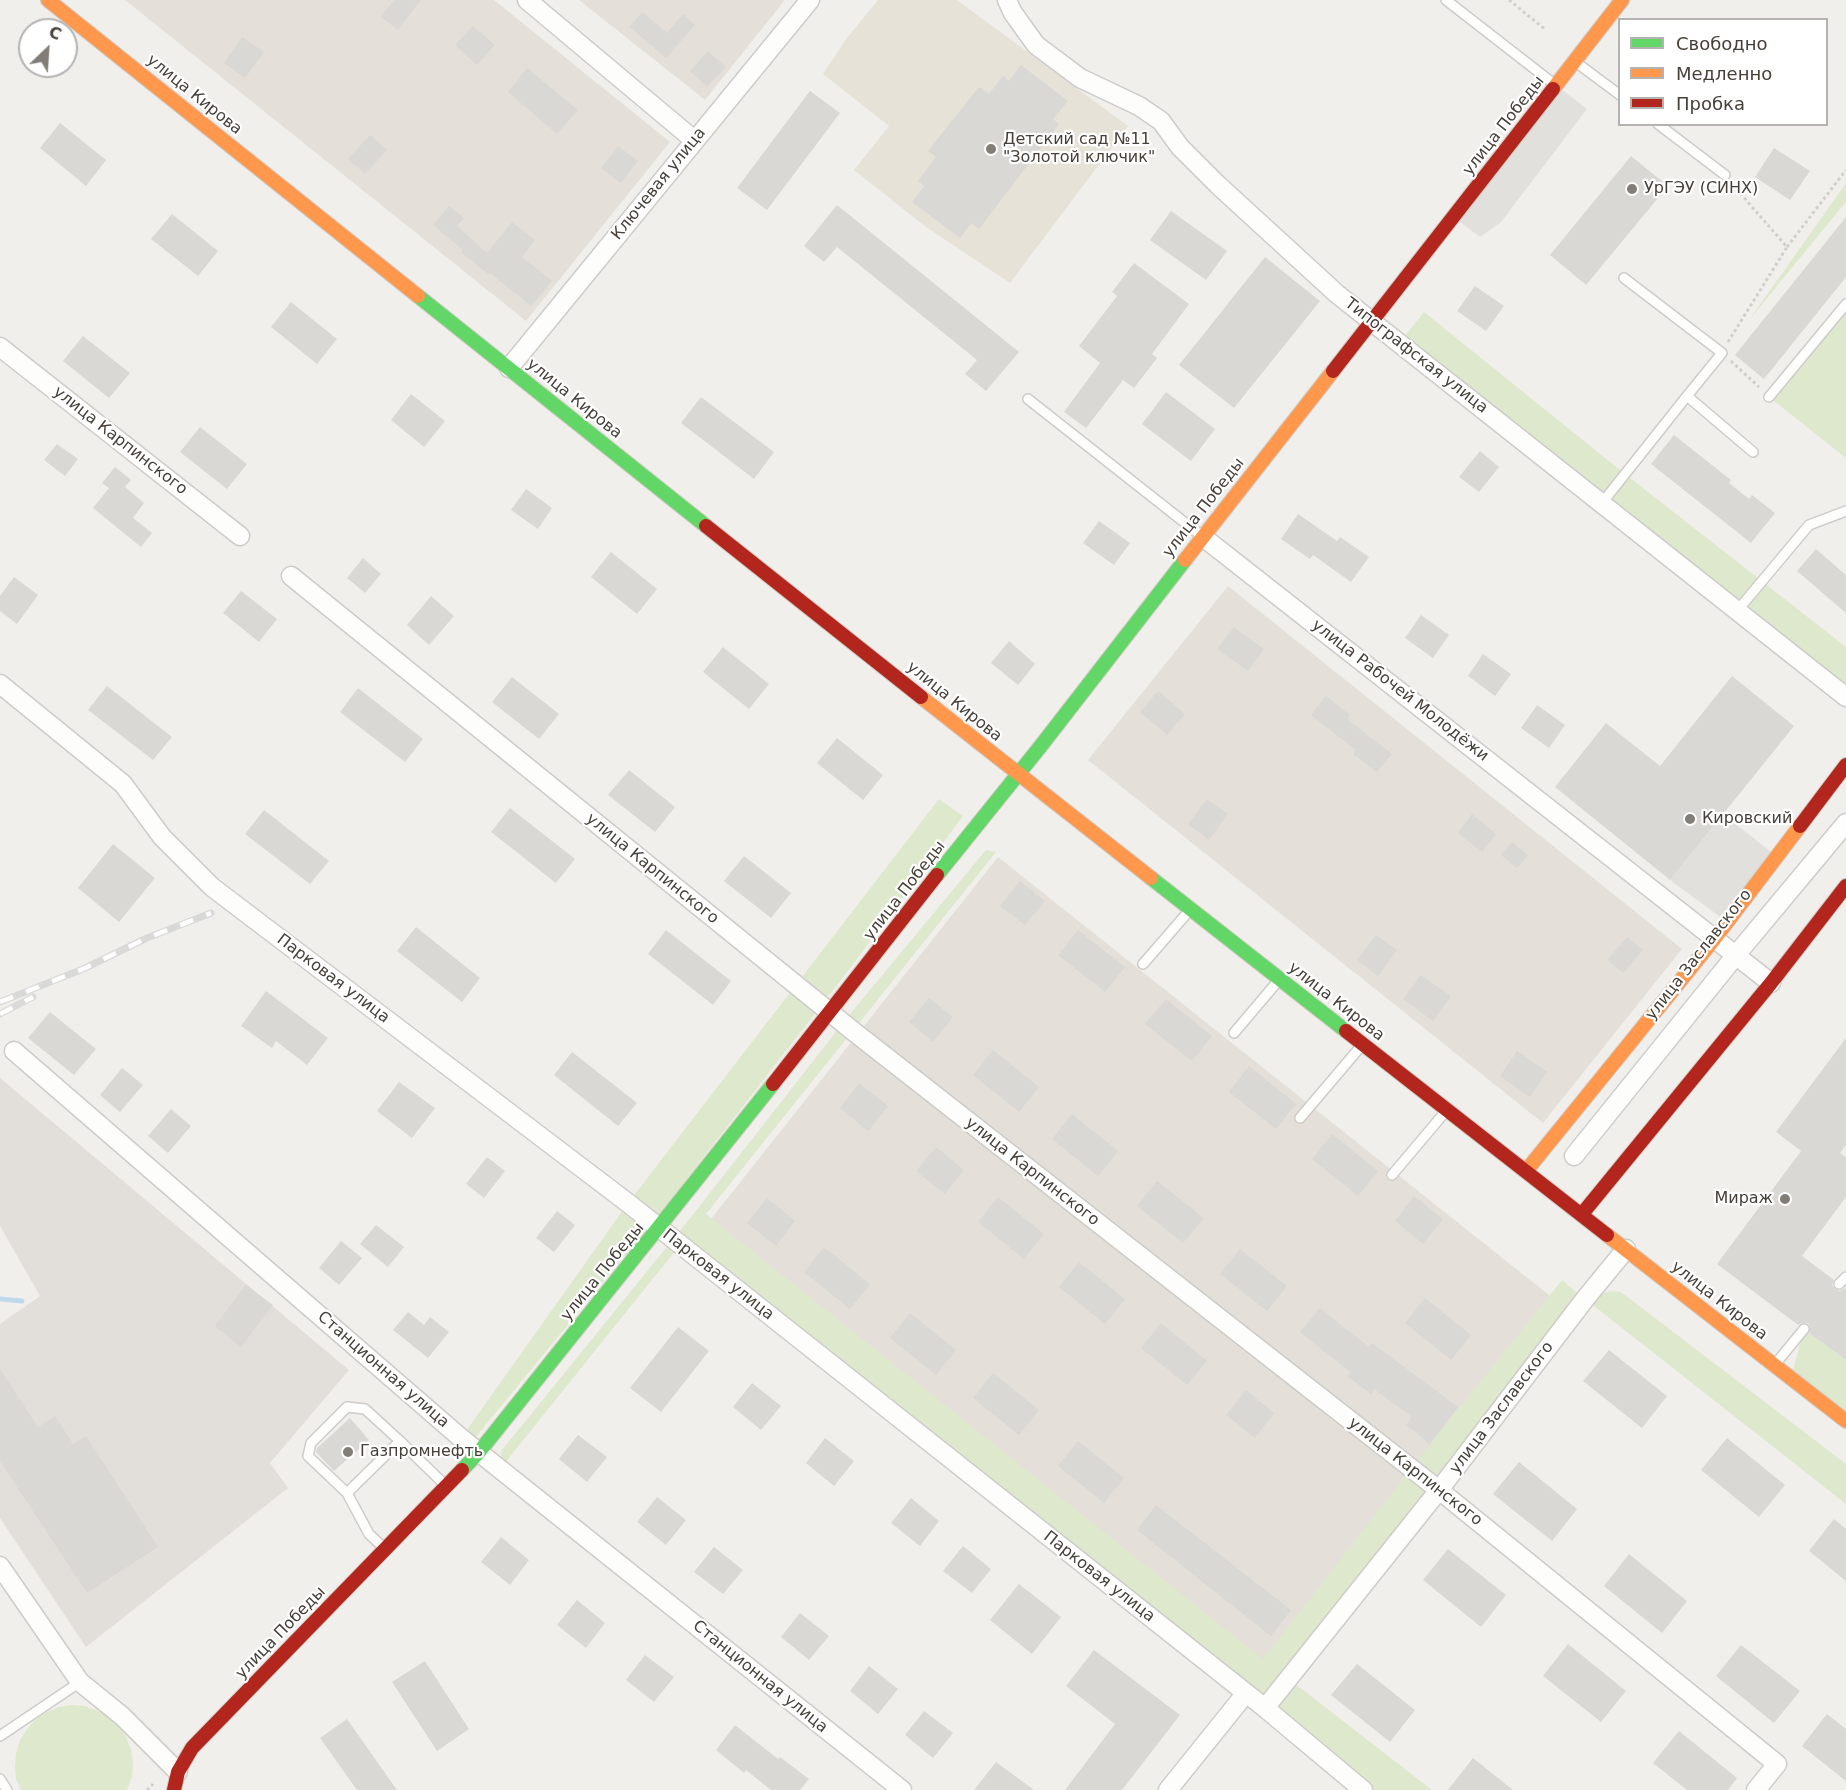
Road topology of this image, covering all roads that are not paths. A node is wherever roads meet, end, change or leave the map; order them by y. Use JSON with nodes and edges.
{"nodes":[{"id":1,"x":48,"y":0,"type":"edge"},
{"id":2,"x":527,"y":0,"type":"edge"},
{"id":3,"x":810,"y":0,"type":"edge"},
{"id":4,"x":1007,"y":0,"type":"edge"},
{"id":5,"x":1446,"y":0,"type":"edge"},
{"id":6,"x":1622,"y":0,"type":"edge"},
{"id":7,"x":1575,"y":61,"type":"junction"},
{"id":8,"x":1556,"y":85,"type":"junction"},
{"id":9,"x":1618,"y":93,"type":"edge"},
{"id":10,"x":1661,"y":126,"type":"edge"},
{"id":11,"x":694,"y":140,"type":"junction"},
{"id":12,"x":1725,"y":175,"type":"road end"},
{"id":13,"x":1624,"y":279,"type":"dead end"},
{"id":14,"x":1846,"y":304,"type":"edge"},
{"id":15,"x":1372,"y":322,"type":"junction"},
{"id":16,"x":0,"y":347,"type":"edge"},
{"id":17,"x":509,"y":368,"type":"junction"},
{"id":18,"x":1687,"y":396,"type":"junction"},
{"id":19,"x":1769,"y":397,"type":"road end"},
{"id":20,"x":1028,"y":399,"type":"dead end"},
{"id":21,"x":1753,"y":452,"type":"dead end"},
{"id":22,"x":1602,"y":503,"type":"junction"},
{"id":23,"x":1846,"y":511,"type":"edge"},
{"id":24,"x":240,"y":536,"type":"dead end"},
{"id":25,"x":1203,"y":537,"type":"junction"},
{"id":26,"x":291,"y":576,"type":"dead end"},
{"id":27,"x":1737,"y":611,"type":"junction"},
{"id":28,"x":0,"y":684,"type":"edge"},
{"id":29,"x":1846,"y":697,"type":"edge"},
{"id":30,"x":1846,"y":765,"type":"edge"},
{"id":31,"x":1017,"y":774,"type":"junction"},
{"id":32,"x":1846,"y":823,"type":"edge"},
{"id":33,"x":1846,"y":885,"type":"edge"},
{"id":34,"x":1190,"y":909,"type":"junction"},
{"id":35,"x":1715,"y":938,"type":"junction"},
{"id":36,"x":1736,"y":955,"type":"junction"},
{"id":37,"x":1143,"y":964,"type":"dead end"},
{"id":38,"x":1280,"y":979,"type":"junction"},
{"id":39,"x":1771,"y":982,"type":"junction"},
{"id":40,"x":831,"y":1013,"type":"junction"},
{"id":41,"x":1234,"y":1033,"type":"dead end"},
{"id":42,"x":1363,"y":1044,"type":"junction"},
{"id":43,"x":14,"y":1052,"type":"dead end"},
{"id":44,"x":1447,"y":1110,"type":"junction"},
{"id":45,"x":1300,"y":1119,"type":"dead end"},
{"id":46,"x":1574,"y":1156,"type":"dead end"},
{"id":47,"x":1527,"y":1171,"type":"junction"},
{"id":48,"x":1392,"y":1175,"type":"dead end"},
{"id":49,"x":1582,"y":1214,"type":"junction"},
{"id":50,"x":659,"y":1228,"type":"junction"},
{"id":51,"x":1626,"y":1249,"type":"junction"},
{"id":52,"x":1804,"y":1329,"type":"dead end"},
{"id":53,"x":1775,"y":1365,"type":"junction"},
{"id":54,"x":1846,"y":1421,"type":"edge"},
{"id":55,"x":400,"y":1441,"type":"junction"},
{"id":56,"x":479,"y":1452,"type":"junction"},
{"id":57,"x":447,"y":1487,"type":"junction"},
{"id":58,"x":1439,"y":1490,"type":"junction"},
{"id":59,"x":347,"y":1493,"type":"junction"},
{"id":60,"x":386,"y":1550,"type":"junction"},
{"id":61,"x":0,"y":1566,"type":"edge"},
{"id":62,"x":80,"y":1682,"type":"junction"},
{"id":63,"x":1246,"y":1693,"type":"junction"},
{"id":64,"x":1265,"y":1707,"type":"junction"},
{"id":65,"x":0,"y":1736,"type":"edge"},
{"id":66,"x":0,"y":1779,"type":"edge"},
{"id":67,"x":174,"y":1785,"type":"edge"},
{"id":68,"x":7,"y":1790,"type":"edge"},
{"id":69,"x":902,"y":1790,"type":"edge"},
{"id":70,"x":1168,"y":1790,"type":"edge"},
{"id":71,"x":1363,"y":1790,"type":"edge"},
{"id":72,"x":1756,"y":1790,"type":"edge"}],
"edges":[{"from":1,"to":17,"type":"main road","name":"улица Кирова"},
{"from":2,"to":11,"type":"street"},
{"from":3,"to":11,"type":"street","name":"Ключевая улица"},
{"from":4,"to":15,"type":"street","name":"Типографская улица"},
{"from":5,"to":8,"type":"lane"},
{"from":6,"to":7,"type":"main road","name":"улица Победы"},
{"from":7,"to":8,"type":"main road","name":"улица Победы"},
{"from":7,"to":9,"type":"lane"},
{"from":8,"to":15,"type":"main road","name":"улица Победы"},
{"from":10,"to":12,"type":"lane"},
{"from":11,"to":17,"type":"street","name":"Ключевая улица"},
{"from":13,"to":18,"type":"lane"},
{"from":14,"to":19,"type":"lane"},
{"from":15,"to":22,"type":"street","name":"Типографская улица"},
{"from":15,"to":25,"type":"main road","name":"улица Победы"},
{"from":16,"to":24,"type":"street","name":"улица Карпинского"},
{"from":17,"to":31,"type":"main road","name":"улица Кирова"},
{"from":18,"to":21,"type":"lane"},
{"from":18,"to":22,"type":"lane"},
{"from":20,"to":25,"type":"lane","name":"улица Рабочей Молодёжи"},
{"from":22,"to":27,"type":"street","name":"Типографская улица"},
{"from":23,"to":27,"type":"lane"},
{"from":25,"to":31,"type":"main road","name":"улица Победы"},
{"from":25,"to":35,"type":"street","name":"улица Рабочей Молодёжи"},
{"from":26,"to":40,"type":"street","name":"улица Карпинского"},
{"from":27,"to":29,"type":"street","name":"Типографская улица"},
{"from":28,"to":50,"type":"street","name":"Парковая улица"},
{"from":30,"to":35,"type":"main road","name":"улица Заславского"},
{"from":31,"to":34,"type":"main road","name":"улица Кирова"},
{"from":31,"to":40,"type":"main road","name":"улица Победы"},
{"from":32,"to":36,"type":"street","name":"улица Заславского"},
{"from":33,"to":39,"type":"main road"},
{"from":34,"to":37,"type":"lane"},
{"from":34,"to":38,"type":"main road","name":"улица Кирова"},
{"from":35,"to":36,"type":"street","name":"улица Рабочей Молодёжи"},
{"from":35,"to":47,"type":"main road","name":"улица Заславского"},
{"from":36,"to":39,"type":"street","name":"улица Рабочей Молодёжи"},
{"from":36,"to":46,"type":"street","name":"улица Заславского"},
{"from":38,"to":41,"type":"lane"},
{"from":38,"to":42,"type":"main road","name":"улица Кирова"},
{"from":39,"to":49,"type":"main road"},
{"from":40,"to":50,"type":"main road","name":"улица Победы"},
{"from":40,"to":58,"type":"street","name":"улица Карпинского"},
{"from":42,"to":44,"type":"main road","name":"улица Кирова"},
{"from":42,"to":45,"type":"lane"},
{"from":43,"to":56,"type":"street","name":"Станционная улица"},
{"from":44,"to":47,"type":"main road","name":"улица Кирова"},
{"from":44,"to":48,"type":"lane"},
{"from":47,"to":49,"type":"main road","name":"улица Кирова"},
{"from":49,"to":51,"type":"main road","name":"улица Кирова"},
{"from":50,"to":56,"type":"main road","name":"улица Победы"},
{"from":50,"to":63,"type":"street","name":"Парковая улица"},
{"from":51,"to":53,"type":"main road","name":"улица Кирова"},
{"from":51,"to":58,"type":"street","name":"улица Заславского"},
{"from":52,"to":53,"type":"lane"},
{"from":53,"to":54,"type":"main road","name":"улица Кирова"},
{"from":55,"to":57,"type":"lane"},
{"from":55,"to":59,"type":"lane"},
{"from":55,"to":59,"type":"lane"},
{"from":56,"to":57,"type":"main road","name":"улица Победы"},
{"from":56,"to":69,"type":"street","name":"Станционная улица"},
{"from":57,"to":60,"type":"main road","name":"улица Победы"},
{"from":58,"to":64,"type":"street","name":"улица Заславского"},
{"from":58,"to":72,"type":"street","name":"улица Карпинского"},
{"from":59,"to":60,"type":"lane"},
{"from":60,"to":67,"type":"main road","name":"улица Победы"},
{"from":61,"to":62,"type":"street"},
{"from":62,"to":65,"type":"lane"},
{"from":62,"to":67,"type":"street"},
{"from":63,"to":64,"type":"street","name":"Парковая улица"},
{"from":63,"to":70,"type":"street"},
{"from":64,"to":71,"type":"street","name":"Парковая улица"},
{"from":66,"to":68,"type":"lane"}]}
